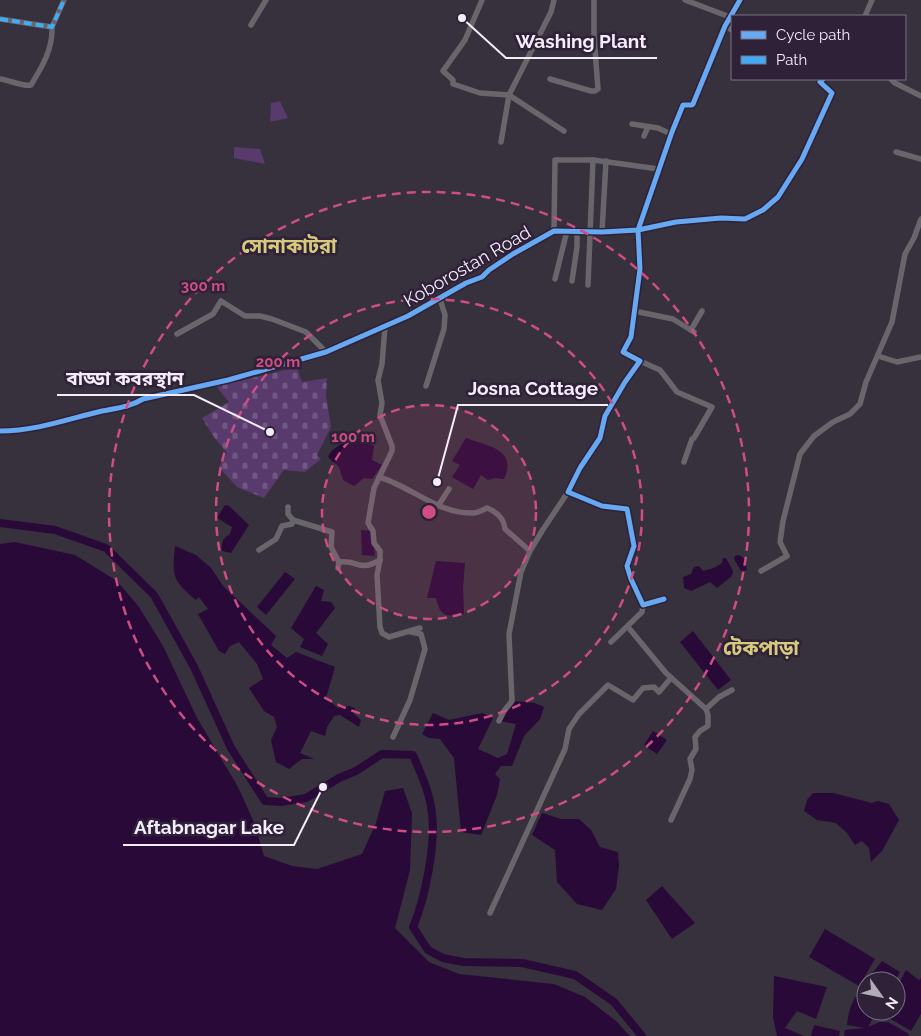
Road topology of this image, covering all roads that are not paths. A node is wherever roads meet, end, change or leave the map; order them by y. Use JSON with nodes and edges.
{"nodes":[{"id":1,"x":64,"y":0,"type":"edge"},
{"id":2,"x":266,"y":0,"type":"edge"},
{"id":3,"x":482,"y":0,"type":"edge"},
{"id":4,"x":554,"y":0,"type":"edge"},
{"id":5,"x":594,"y":0,"type":"edge"},
{"id":6,"x":685,"y":0,"type":"edge"},
{"id":7,"x":740,"y":0,"type":"edge"},
{"id":8,"x":872,"y":0,"type":"edge"},
{"id":9,"x":865,"y":15,"type":"edge"},
{"id":10,"x":730,"y":16,"type":"junction"},
{"id":11,"x":0,"y":19,"type":"edge"},
{"id":12,"x":251,"y":25,"type":"dead end"},
{"id":13,"x":724,"y":26,"type":"junction"},
{"id":14,"x":52,"y":27,"type":"junction"},
{"id":15,"x":731,"y":30,"type":"edge"},
{"id":16,"x":0,"y":79,"type":"edge"},
{"id":17,"x":550,"y":79,"type":"dead end"},
{"id":18,"x":820,"y":80,"type":"edge"},
{"id":19,"x":892,"y":80,"type":"edge"},
{"id":20,"x":509,"y":95,"type":"junction"},
{"id":21,"x":921,"y":96,"type":"edge"},
{"id":22,"x":632,"y":124,"type":"dead end"},
{"id":23,"x":648,"y":126,"type":"junction"},
{"id":24,"x":564,"y":131,"type":"dead end"},
{"id":25,"x":671,"y":134,"type":"junction"},
{"id":26,"x":644,"y":136,"type":"dead end"},
{"id":27,"x":501,"y":142,"type":"dead end"},
{"id":28,"x":896,"y":152,"type":"dead end"},
{"id":29,"x":921,"y":159,"type":"edge"},
{"id":30,"x":593,"y":160,"type":"junction"},
{"id":31,"x":606,"y":161,"type":"junction"},
{"id":32,"x":659,"y":170,"type":"junction"},
{"id":33,"x":921,"y":219,"type":"edge"},
{"id":34,"x":638,"y":230,"type":"junction"},
{"id":35,"x":554,"y":231,"type":"junction"},
{"id":36,"x":567,"y":231,"type":"junction"},
{"id":37,"x":577,"y":231,"type":"junction"},
{"id":38,"x":590,"y":231,"type":"junction"},
{"id":39,"x":602,"y":232,"type":"junction"},
{"id":40,"x":555,"y":278,"type":"dead end"},
{"id":41,"x":572,"y":281,"type":"dead end"},
{"id":42,"x":588,"y":285,"type":"dead end"},
{"id":43,"x":440,"y":299,"type":"junction"},
{"id":44,"x":634,"y":311,"type":"junction"},
{"id":45,"x":702,"y":311,"type":"dead end"},
{"id":46,"x":385,"y":327,"type":"junction"},
{"id":47,"x":177,"y":334,"type":"dead end"},
{"id":48,"x":326,"y":352,"type":"junction"},
{"id":49,"x":878,"y":356,"type":"junction"},
{"id":50,"x":921,"y":357,"type":"edge"},
{"id":51,"x":640,"y":361,"type":"junction"},
{"id":52,"x":426,"y":386,"type":"dead end"},
{"id":53,"x":0,"y":431,"type":"edge"},
{"id":54,"x":684,"y":462,"type":"dead end"},
{"id":55,"x":379,"y":477,"type":"junction"},
{"id":56,"x":449,"y":489,"type":"dead end"},
{"id":57,"x":568,"y":492,"type":"junction"},
{"id":58,"x":438,"y":506,"type":"junction"},
{"id":59,"x":288,"y":507,"type":"dead end"},
{"id":60,"x":293,"y":520,"type":"junction"},
{"id":61,"x":259,"y":550,"type":"dead end"},
{"id":62,"x":530,"y":551,"type":"junction"},
{"id":63,"x":380,"y":560,"type":"junction"},
{"id":64,"x":761,"y":571,"type":"dead end"},
{"id":65,"x":664,"y":599,"type":"dead end"},
{"id":66,"x":643,"y":605,"type":"junction"},
{"id":67,"x":628,"y":627,"type":"junction"},
{"id":68,"x":420,"y":628,"type":"dead end"},
{"id":69,"x":409,"y":631,"type":"junction"},
{"id":70,"x":611,"y":642,"type":"dead end"},
{"id":71,"x":671,"y":678,"type":"junction"},
{"id":72,"x":732,"y":690,"type":"dead end"},
{"id":73,"x":706,"y":709,"type":"junction"},
{"id":74,"x":499,"y":720,"type":"dead end"},
{"id":75,"x":393,"y":738,"type":"dead end"},
{"id":76,"x":671,"y":820,"type":"dead end"},
{"id":77,"x":490,"y":913,"type":"dead end"}],
"edges":[{"from":1,"to":14,"type":"street"},
{"from":2,"to":12,"type":"street"},
{"from":3,"to":20,"type":"street"},
{"from":4,"to":20,"type":"street"},
{"from":5,"to":17,"type":"street"},
{"from":6,"to":10,"type":"street"},
{"from":7,"to":10,"type":"street"},
{"from":8,"to":9,"type":"street"},
{"from":10,"to":13,"type":"street"},
{"from":11,"to":14,"type":"street"},
{"from":13,"to":15,"type":"street"},
{"from":13,"to":25,"type":"street"},
{"from":14,"to":16,"type":"street"},
{"from":18,"to":34,"type":"street","name":"Koborostan Road"},
{"from":19,"to":21,"type":"street"},
{"from":20,"to":24,"type":"street"},
{"from":20,"to":27,"type":"street"},
{"from":22,"to":23,"type":"street"},
{"from":23,"to":25,"type":"street"},
{"from":23,"to":26,"type":"street"},
{"from":25,"to":32,"type":"street"},
{"from":28,"to":29,"type":"street"},
{"from":30,"to":31,"type":"street"},
{"from":30,"to":35,"type":"street"},
{"from":30,"to":38,"type":"street"},
{"from":31,"to":32,"type":"street"},
{"from":31,"to":39,"type":"street"},
{"from":32,"to":34,"type":"street"},
{"from":33,"to":49,"type":"street"},
{"from":34,"to":39,"type":"street","name":"Koborostan Road"},
{"from":34,"to":44,"type":"street"},
{"from":35,"to":36,"type":"street","name":"Koborostan Road"},
{"from":35,"to":43,"type":"street","name":"Koborostan Road"},
{"from":36,"to":37,"type":"street","name":"Koborostan Road"},
{"from":36,"to":40,"type":"street"},
{"from":37,"to":38,"type":"street","name":"Koborostan Road"},
{"from":37,"to":41,"type":"street"},
{"from":38,"to":39,"type":"street","name":"Koborostan Road"},
{"from":38,"to":42,"type":"street"},
{"from":43,"to":46,"type":"street","name":"Koborostan Road"},
{"from":43,"to":52,"type":"street"},
{"from":44,"to":45,"type":"street"},
{"from":44,"to":51,"type":"street"},
{"from":46,"to":48,"type":"street","name":"Koborostan Road"},
{"from":46,"to":55,"type":"street"},
{"from":47,"to":48,"type":"street"},
{"from":48,"to":53,"type":"street","name":"Koborostan Road"},
{"from":49,"to":50,"type":"street"},
{"from":49,"to":64,"type":"street"},
{"from":51,"to":54,"type":"street"},
{"from":51,"to":57,"type":"street"},
{"from":55,"to":58,"type":"street"},
{"from":55,"to":63,"type":"street"},
{"from":56,"to":58,"type":"street"},
{"from":57,"to":62,"type":"street"},
{"from":57,"to":66,"type":"street"},
{"from":58,"to":62,"type":"street"},
{"from":59,"to":60,"type":"street"},
{"from":60,"to":61,"type":"street"},
{"from":60,"to":63,"type":"street"},
{"from":62,"to":74,"type":"street"},
{"from":63,"to":69,"type":"street"},
{"from":65,"to":66,"type":"street"},
{"from":66,"to":67,"type":"street"},
{"from":67,"to":70,"type":"street"},
{"from":67,"to":71,"type":"street"},
{"from":68,"to":69,"type":"street"},
{"from":69,"to":75,"type":"street"},
{"from":71,"to":73,"type":"street"},
{"from":71,"to":77,"type":"street"},
{"from":72,"to":73,"type":"street"},
{"from":73,"to":76,"type":"street"}]}
